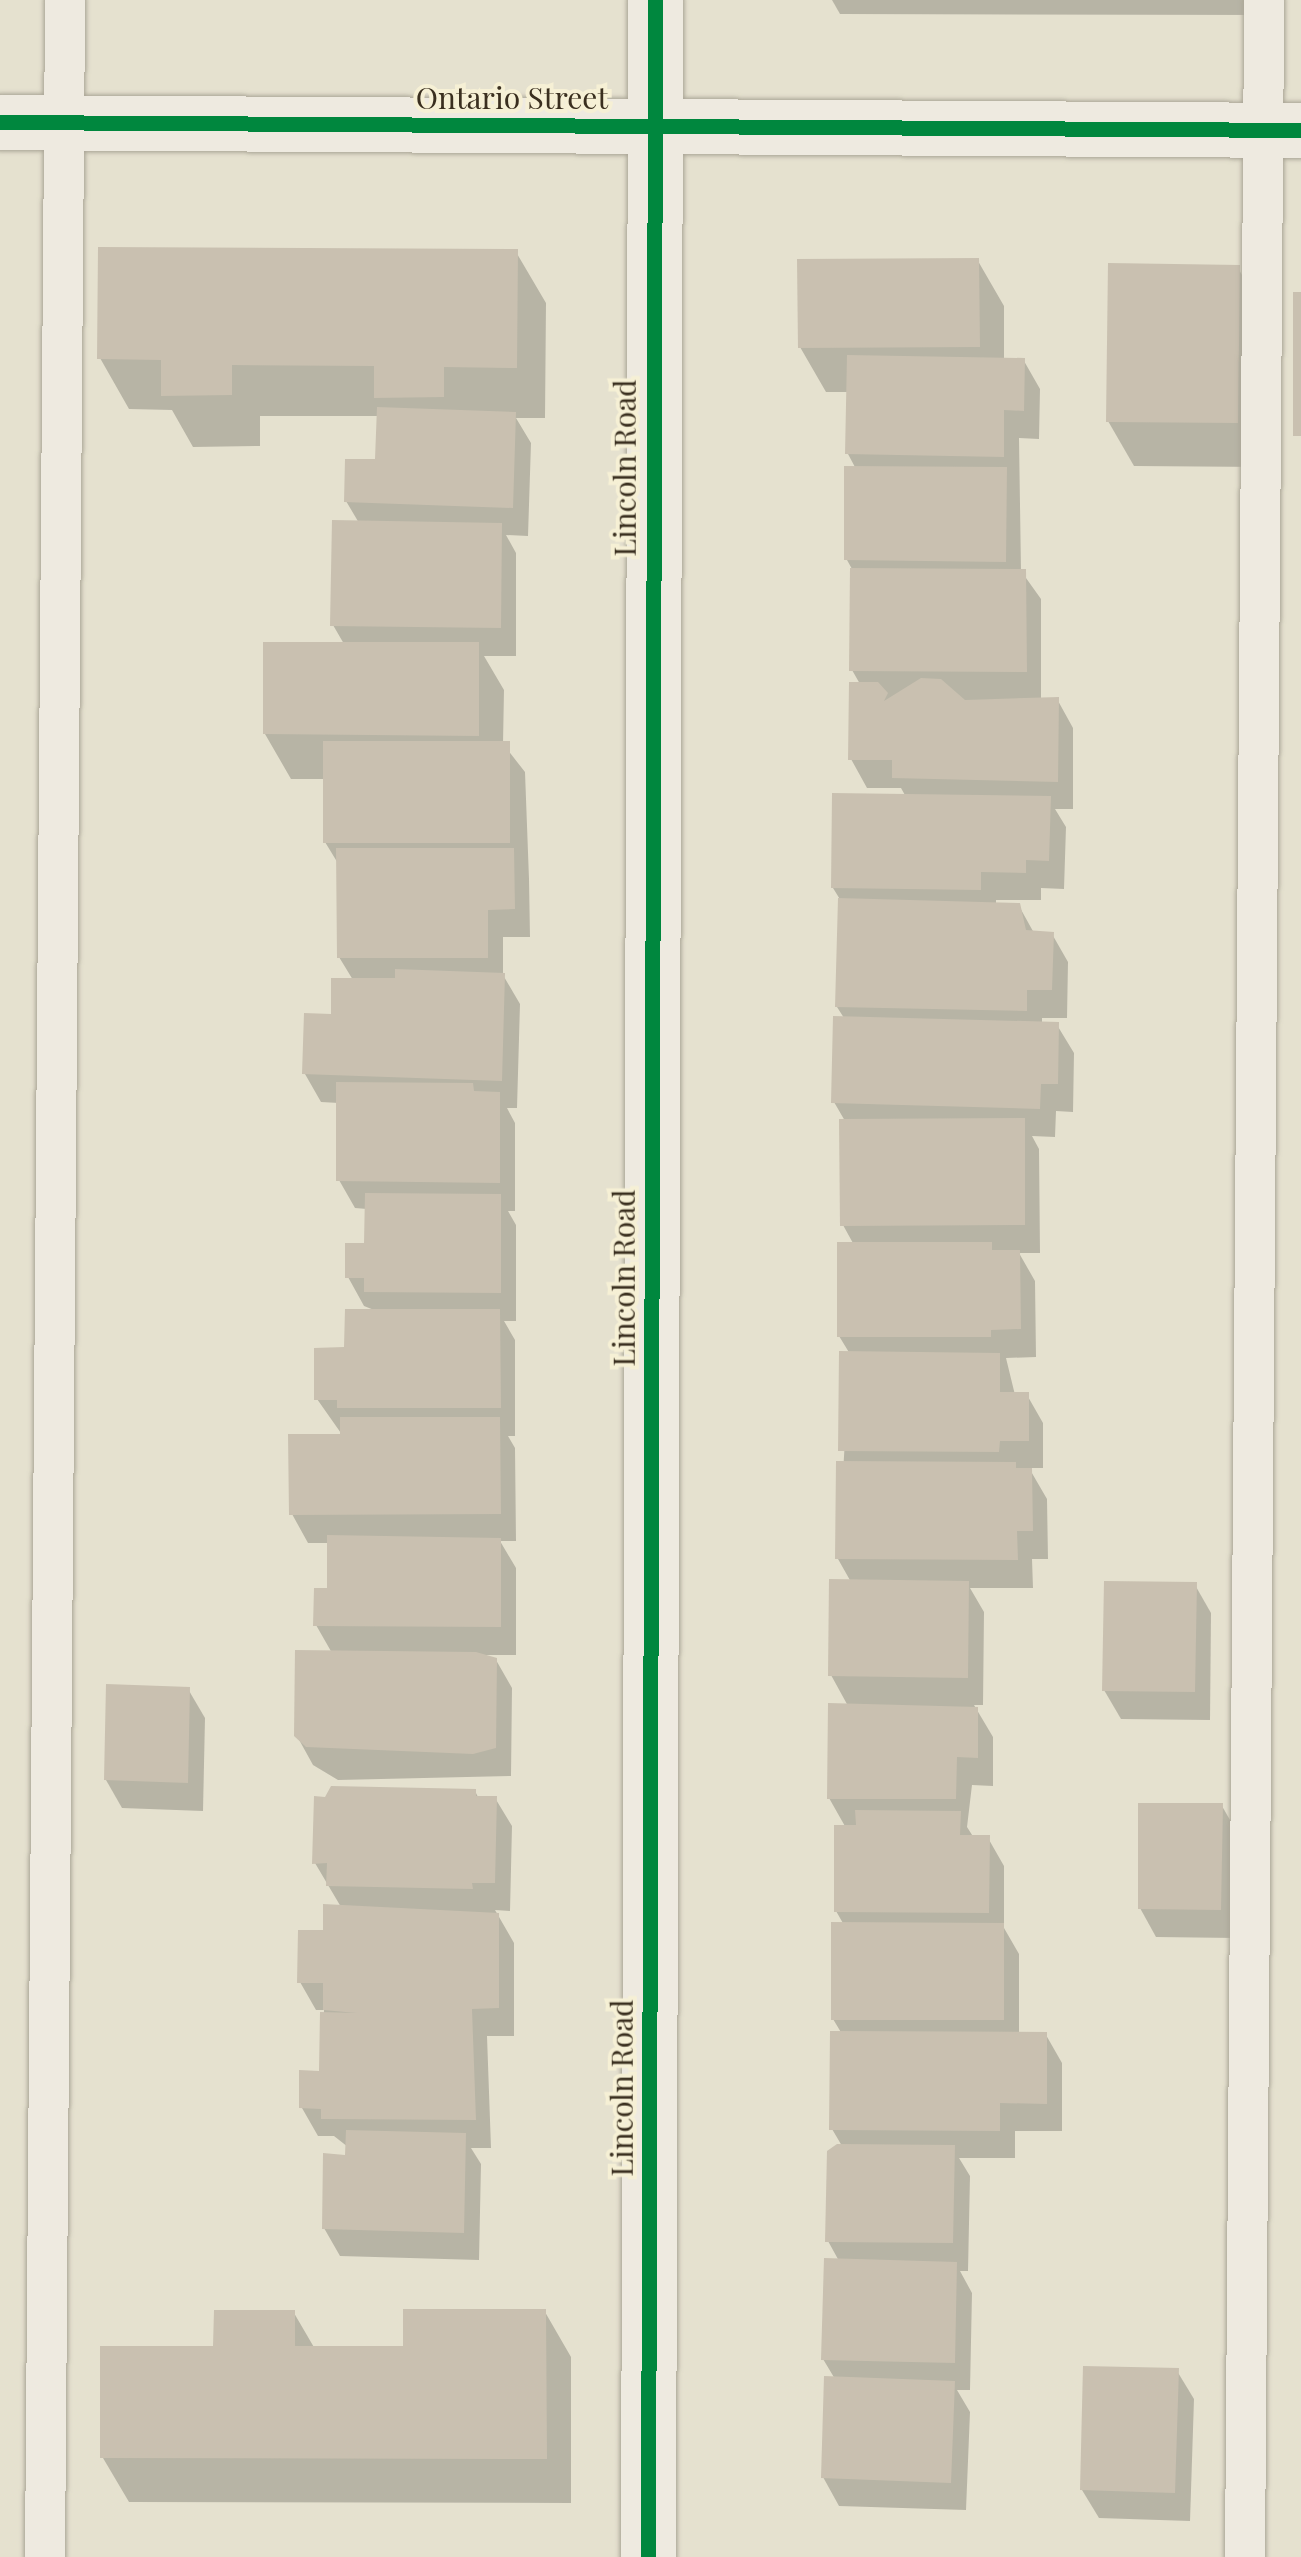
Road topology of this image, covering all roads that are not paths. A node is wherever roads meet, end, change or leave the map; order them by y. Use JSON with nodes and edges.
{"nodes":[{"id":1,"x":65,"y":0,"type":"edge"},
{"id":2,"x":655,"y":0,"type":"edge"},
{"id":3,"x":1264,"y":0,"type":"edge"},
{"id":4,"x":0,"y":122,"type":"edge"},
{"id":5,"x":62,"y":122,"type":"junction"},
{"id":6,"x":1289,"y":123,"type":"edge"},
{"id":7,"x":654,"y":126,"type":"junction"},
{"id":8,"x":44,"y":2557,"type":"edge"},
{"id":9,"x":648,"y":2557,"type":"edge"},
{"id":10,"x":1245,"y":2557,"type":"edge"}],
"edges":[{"from":1,"to":5,"type":"lane"},
{"from":2,"to":7,"type":"street","name":"Lincoln Road"},
{"from":3,"to":6,"type":"lane"},
{"from":4,"to":5,"type":"street","name":"Ontario Street"},
{"from":5,"to":7,"type":"street","name":"Ontario Street"},
{"from":5,"to":8,"type":"lane"},
{"from":6,"to":7,"type":"street","name":"Ontario Street"},
{"from":6,"to":10,"type":"lane"},
{"from":7,"to":9,"type":"street","name":"Lincoln Road"}]}
